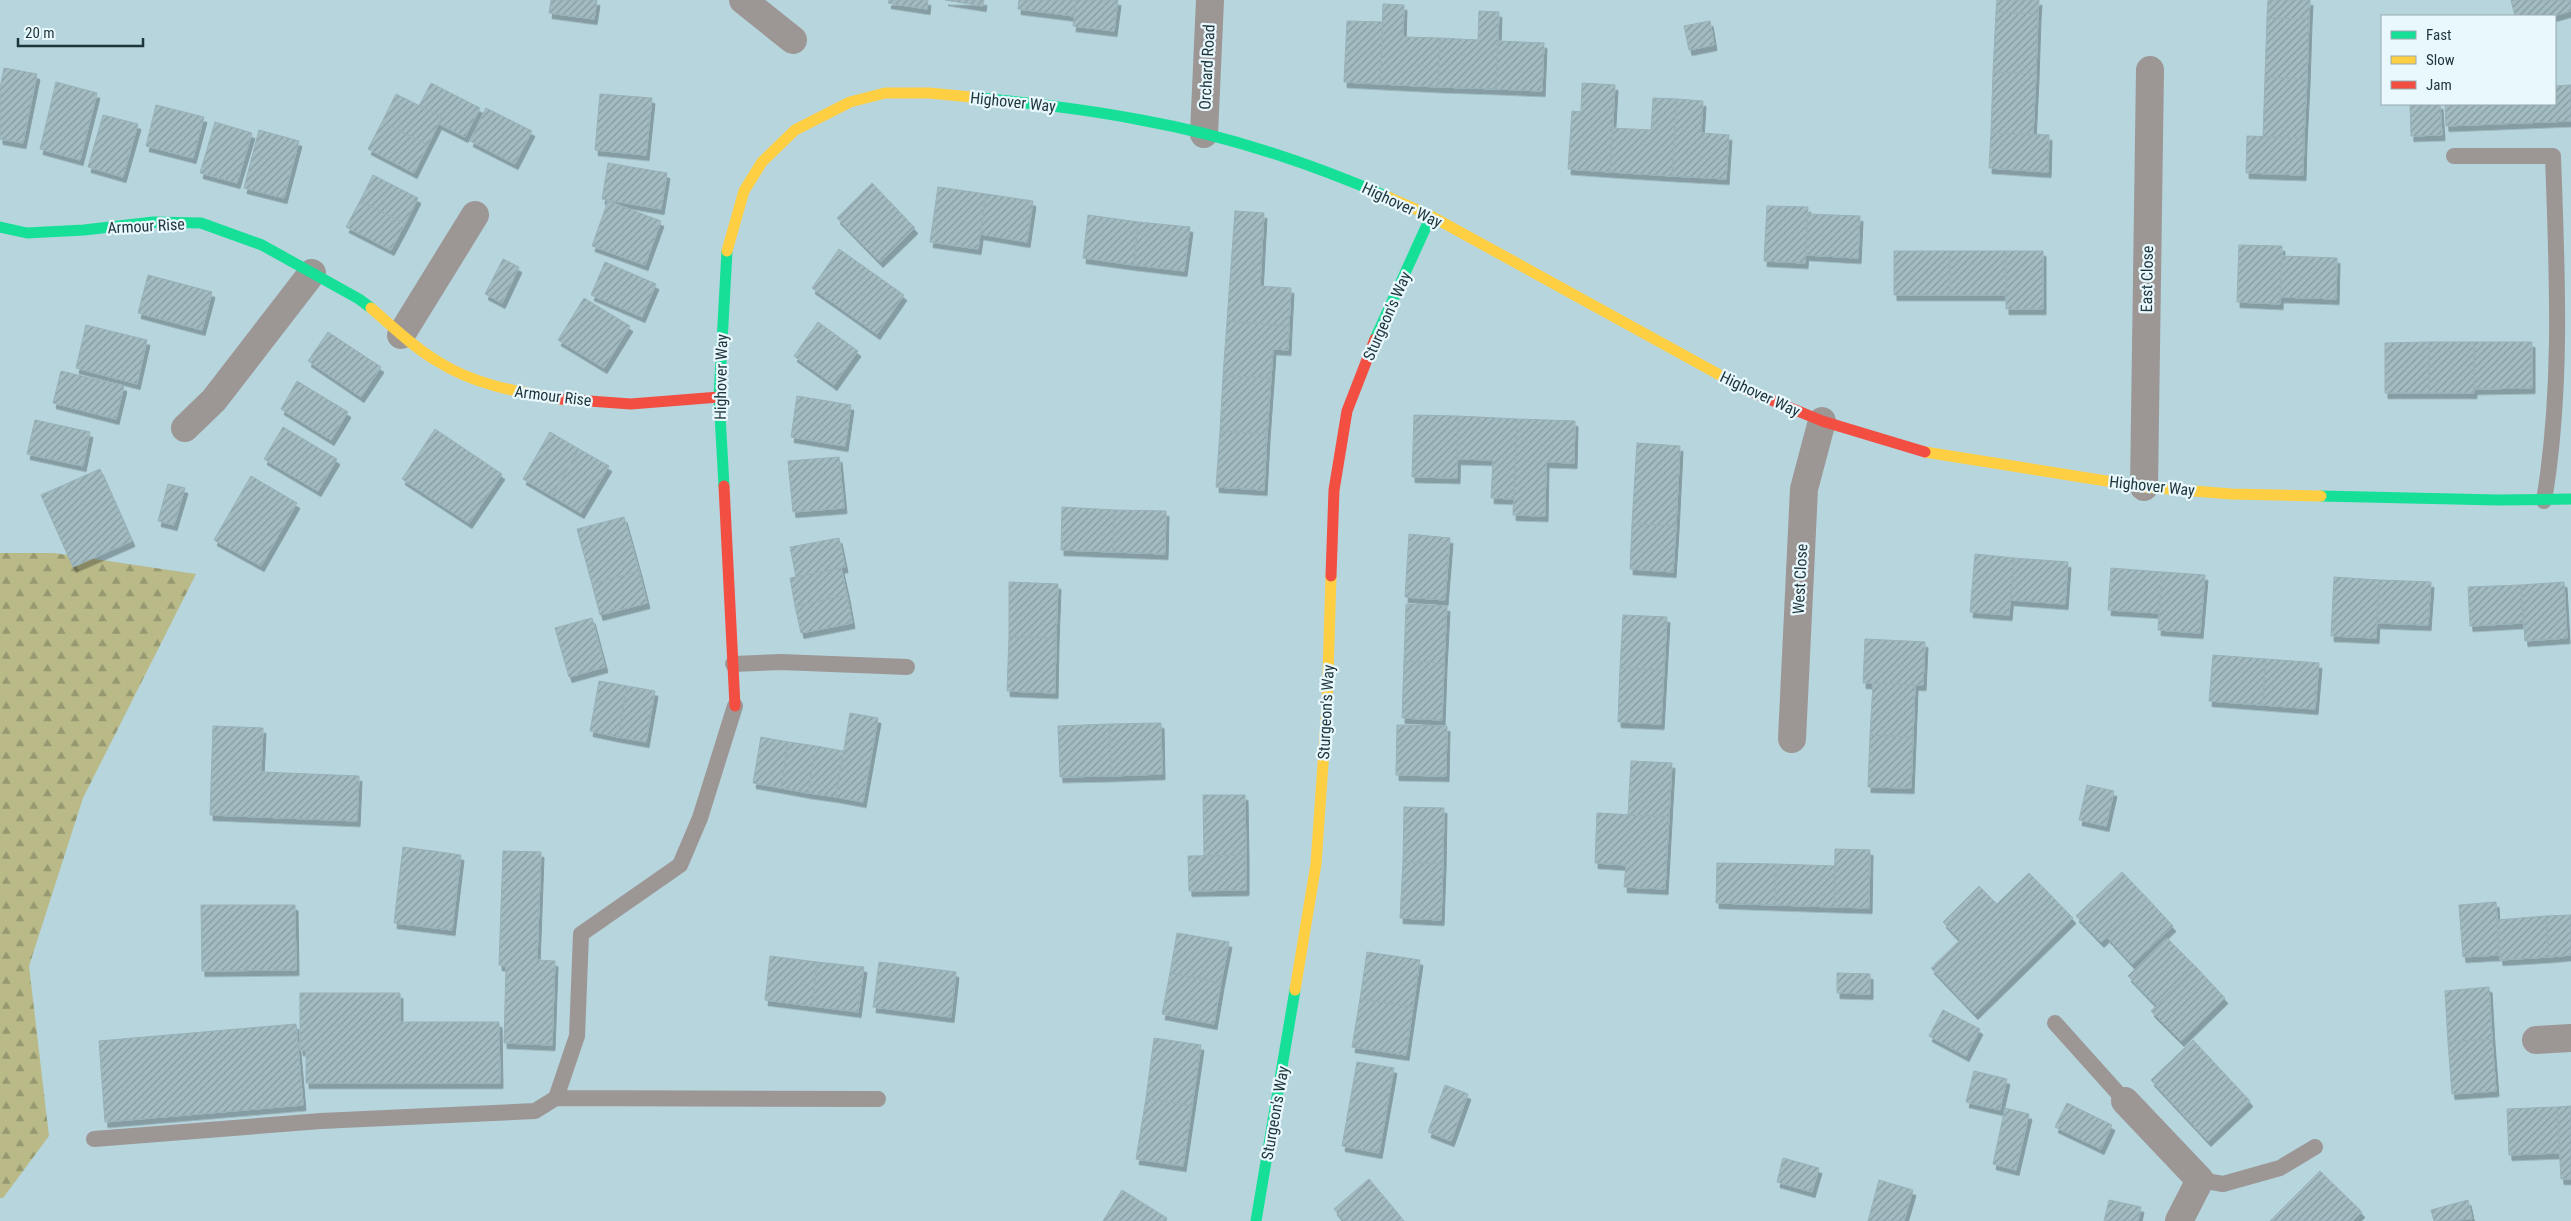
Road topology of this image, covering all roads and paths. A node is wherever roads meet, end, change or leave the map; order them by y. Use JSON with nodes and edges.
{"nodes":[{"id":1,"x":743,"y":0,"type":"edge"},
{"id":2,"x":1210,"y":0,"type":"edge"},
{"id":3,"x":793,"y":40,"type":"dead end"},
{"id":4,"x":2150,"y":70,"type":"dead end"},
{"id":5,"x":1204,"y":134,"type":"junction"},
{"id":6,"x":2454,"y":156,"type":"dead end"},
{"id":7,"x":475,"y":215,"type":"dead end"},
{"id":8,"x":1431,"y":216,"type":"junction"},
{"id":9,"x":0,"y":227,"type":"edge"},
{"id":10,"x":312,"y":273,"type":"junction"},
{"id":11,"x":401,"y":335,"type":"junction"},
{"id":12,"x":719,"y":397,"type":"junction"},
{"id":13,"x":1822,"y":421,"type":"junction"},
{"id":14,"x":185,"y":428,"type":"dead end"},
{"id":15,"x":2144,"y":487,"type":"junction"},
{"id":16,"x":2571,"y":499,"type":"edge"},
{"id":17,"x":2544,"y":501,"type":"junction"},
{"id":18,"x":733,"y":664,"type":"junction"},
{"id":19,"x":907,"y":667,"type":"dead end"},
{"id":20,"x":735,"y":706,"type":"joint"},
{"id":21,"x":1792,"y":739,"type":"dead end"},
{"id":22,"x":2055,"y":1023,"type":"dead end"},
{"id":23,"x":2571,"y":1038,"type":"edge"},
{"id":24,"x":2536,"y":1040,"type":"dead end"},
{"id":25,"x":556,"y":1098,"type":"junction"},
{"id":26,"x":878,"y":1099,"type":"dead end"},
{"id":27,"x":2124,"y":1101,"type":"joint"},
{"id":28,"x":94,"y":1139,"type":"dead end"},
{"id":29,"x":2315,"y":1147,"type":"dead end"},
{"id":30,"x":2200,"y":1180,"type":"junction"},
{"id":31,"x":1256,"y":1221,"type":"edge"},
{"id":32,"x":2179,"y":1221,"type":"edge"}],
"edges":[{"from":1,"to":3,"type":"street"},
{"from":2,"to":5,"type":"street","name":"Orchard Road"},
{"from":4,"to":15,"type":"street","name":"East Close"},
{"from":5,"to":8,"type":"street","name":"Highover Way"},
{"from":5,"to":12,"type":"street","name":"Highover Way"},
{"from":6,"to":17,"type":"lane"},
{"from":7,"to":11,"type":"street"},
{"from":8,"to":13,"type":"street","name":"Highover Way"},
{"from":8,"to":31,"type":"street","name":"Sturgeon's Way"},
{"from":9,"to":10,"type":"street","name":"Armour Rise"},
{"from":10,"to":11,"type":"street","name":"Armour Rise"},
{"from":10,"to":14,"type":"street"},
{"from":11,"to":12,"type":"street","name":"Armour Rise"},
{"from":12,"to":18,"type":"street","name":"Highover Way"},
{"from":13,"to":15,"type":"street","name":"Highover Way"},
{"from":13,"to":21,"type":"street","name":"West Close"},
{"from":15,"to":17,"type":"street","name":"Highover Way"},
{"from":16,"to":17,"type":"street","name":"Highover Way"},
{"from":18,"to":19,"type":"lane"},
{"from":18,"to":20,"type":"street","name":"Highover Way"},
{"from":20,"to":25,"type":"lane"},
{"from":22,"to":27,"type":"lane"},
{"from":23,"to":24,"type":"street"},
{"from":25,"to":26,"type":"lane"},
{"from":25,"to":28,"type":"lane"},
{"from":27,"to":30,"type":"street"},
{"from":29,"to":30,"type":"lane"},
{"from":30,"to":32,"type":"street"}]}
